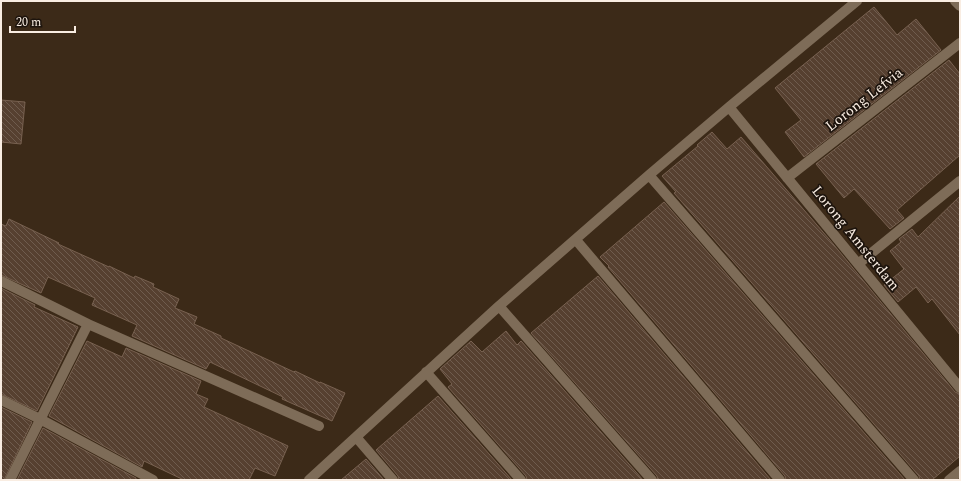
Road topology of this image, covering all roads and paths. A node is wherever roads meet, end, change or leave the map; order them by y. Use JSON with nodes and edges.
{"nodes":[{"id":1,"x":858,"y":1,"type":"edge"},
{"id":2,"x":955,"y":1,"type":"edge"},
{"id":3,"x":960,"y":6,"type":"edge"},
{"id":4,"x":960,"y":43,"type":"edge"},
{"id":5,"x":729,"y":107,"type":"junction"},
{"id":6,"x":649,"y":175,"type":"junction"},
{"id":7,"x":787,"y":178,"type":"junction"},
{"id":8,"x":960,"y":180,"type":"edge"},
{"id":9,"x":576,"y":240,"type":"junction"},
{"id":10,"x":858,"y":264,"type":"junction"},
{"id":11,"x":1,"y":281,"type":"edge"},
{"id":12,"x":499,"y":306,"type":"junction"},
{"id":13,"x":88,"y":324,"type":"junction"},
{"id":14,"x":426,"y":372,"type":"junction"},
{"id":15,"x":960,"y":388,"type":"edge"},
{"id":16,"x":1,"y":400,"type":"edge"},
{"id":17,"x":40,"y":419,"type":"junction"},
{"id":18,"x":319,"y":426,"type":"dead end"},
{"id":19,"x":356,"y":437,"type":"junction"},
{"id":20,"x":960,"y":470,"type":"edge"},
{"id":21,"x":10,"y":480,"type":"edge"},
{"id":22,"x":153,"y":480,"type":"edge"},
{"id":23,"x":310,"y":480,"type":"edge"},
{"id":24,"x":393,"y":480,"type":"edge"},
{"id":25,"x":521,"y":480,"type":"edge"},
{"id":26,"x":652,"y":480,"type":"edge"},
{"id":27,"x":780,"y":480,"type":"edge"},
{"id":28,"x":914,"y":480,"type":"edge"},
{"id":29,"x":949,"y":480,"type":"edge"}],
"edges":[{"from":1,"to":5,"type":"street"},
{"from":2,"to":3,"type":"street"},
{"from":4,"to":7,"type":"street","name":"Lorong Lefvia"},
{"from":5,"to":6,"type":"street"},
{"from":5,"to":7,"type":"street","name":"Lorong Amsterdam"},
{"from":6,"to":9,"type":"street"},
{"from":6,"to":28,"type":"street"},
{"from":7,"to":10,"type":"street","name":"Lorong Amsterdam"},
{"from":8,"to":10,"type":"street"},
{"from":9,"to":12,"type":"street"},
{"from":9,"to":27,"type":"street"},
{"from":10,"to":15,"type":"street","name":"Lorong Amsterdam"},
{"from":11,"to":13,"type":"street"},
{"from":12,"to":14,"type":"street"},
{"from":12,"to":26,"type":"street"},
{"from":13,"to":17,"type":"street"},
{"from":13,"to":18,"type":"street"},
{"from":14,"to":19,"type":"street"},
{"from":14,"to":25,"type":"street"},
{"from":16,"to":17,"type":"street"},
{"from":17,"to":21,"type":"street"},
{"from":17,"to":22,"type":"street"},
{"from":19,"to":23,"type":"street"},
{"from":19,"to":24,"type":"street"},
{"from":20,"to":29,"type":"street"}]}
